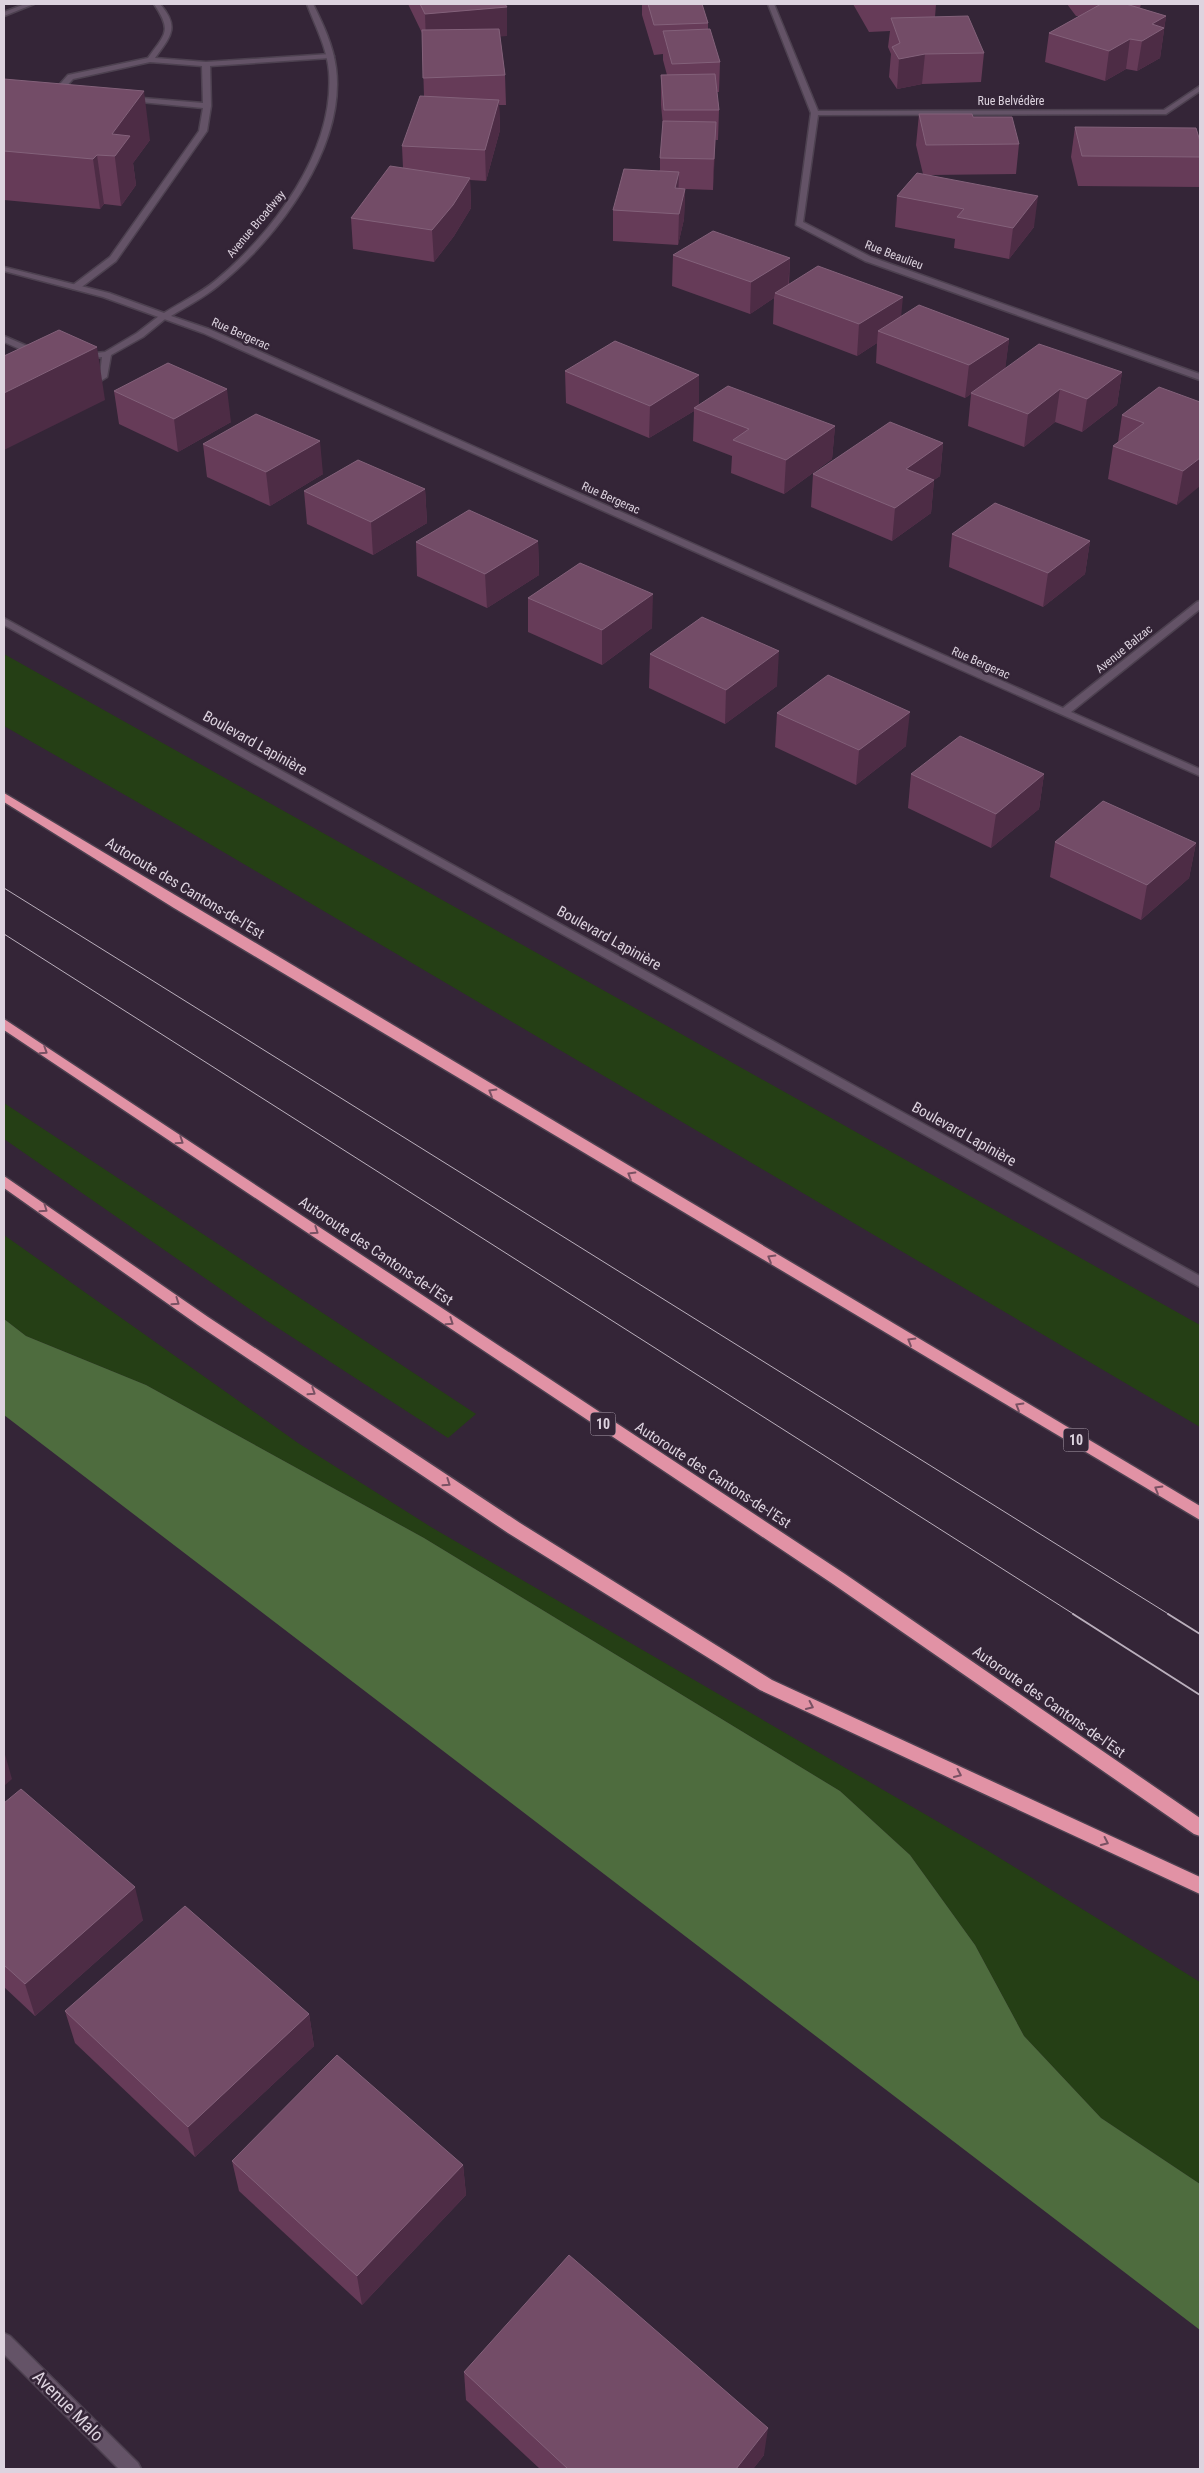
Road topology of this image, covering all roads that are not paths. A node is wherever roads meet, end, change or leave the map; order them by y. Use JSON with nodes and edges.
{"nodes":[{"id":1,"x":31,"y":4,"type":"edge"},
{"id":2,"x":157,"y":4,"type":"edge"},
{"id":3,"x":310,"y":4,"type":"edge"},
{"id":4,"x":771,"y":4,"type":"edge"},
{"id":5,"x":4,"y":14,"type":"edge"},
{"id":6,"x":330,"y":56,"type":"junction"},
{"id":7,"x":150,"y":60,"type":"junction"},
{"id":8,"x":206,"y":64,"type":"junction"},
{"id":9,"x":1200,"y":88,"type":"edge"},
{"id":10,"x":73,"y":95,"type":"edge"},
{"id":11,"x":118,"y":98,"type":"edge"},
{"id":12,"x":207,"y":106,"type":"junction"},
{"id":13,"x":815,"y":113,"type":"junction"},
{"id":14,"x":4,"y":269,"type":"edge"},
{"id":15,"x":76,"y":286,"type":"junction"},
{"id":16,"x":166,"y":315,"type":"junction"},
{"id":17,"x":4,"y":339,"type":"edge"},
{"id":18,"x":107,"y":354,"type":"junction"},
{"id":19,"x":46,"y":358,"type":"edge"},
{"id":20,"x":72,"y":359,"type":"edge"},
{"id":21,"x":1200,"y":377,"type":"edge"},
{"id":22,"x":81,"y":388,"type":"edge"},
{"id":23,"x":1200,"y":604,"type":"edge"},
{"id":24,"x":4,"y":621,"type":"edge"},
{"id":25,"x":1064,"y":713,"type":"junction"},
{"id":26,"x":1200,"y":773,"type":"edge"},
{"id":27,"x":4,"y":797,"type":"edge"},
{"id":28,"x":4,"y":1024,"type":"edge"},
{"id":29,"x":4,"y":1181,"type":"edge"},
{"id":30,"x":1200,"y":1282,"type":"edge"},
{"id":31,"x":1200,"y":1514,"type":"edge"},
{"id":32,"x":1200,"y":1828,"type":"edge"},
{"id":33,"x":1200,"y":1886,"type":"edge"},
{"id":34,"x":4,"y":2342,"type":"edge"},
{"id":35,"x":132,"y":2469,"type":"edge"}],
"edges":[{"from":1,"to":5,"type":"street"},
{"from":2,"to":7,"type":"street"},
{"from":3,"to":6,"type":"street","name":"Avenue Broadway"},
{"from":4,"to":13,"type":"street","name":"Rue Beaulieu"},
{"from":6,"to":8,"type":"street"},
{"from":6,"to":16,"type":"street","name":"Avenue Broadway"},
{"from":7,"to":8,"type":"street"},
{"from":7,"to":10,"type":"street"},
{"from":8,"to":12,"type":"street"},
{"from":9,"to":13,"type":"street","name":"Rue Belvédère"},
{"from":11,"to":12,"type":"street"},
{"from":12,"to":15,"type":"street"},
{"from":13,"to":21,"type":"street","name":"Rue Beaulieu"},
{"from":14,"to":15,"type":"street","name":"Rue Bergerac"},
{"from":15,"to":16,"type":"street","name":"Rue Bergerac"},
{"from":16,"to":18,"type":"street","name":"Avenue Broadway"},
{"from":16,"to":25,"type":"street","name":"Rue Bergerac"},
{"from":17,"to":19,"type":"street"},
{"from":18,"to":20,"type":"street"},
{"from":18,"to":22,"type":"street"},
{"from":23,"to":25,"type":"street","name":"Avenue Balzac"},
{"from":24,"to":30,"type":"street","name":"Boulevard Lapinière"},
{"from":25,"to":26,"type":"street","name":"Rue Bergerac"},
{"from":31,"to":27,"type":"highway","name":"Autoroute des Cantons-de-l'Est","number":"10","one_way":true},
{"from":28,"to":32,"type":"highway","name":"Autoroute des Cantons-de-l'Est","number":"10","one_way":true},
{"from":29,"to":33,"type":"highway","one_way":true},
{"from":34,"to":35,"type":"street","name":"Avenue Malo"}]}
